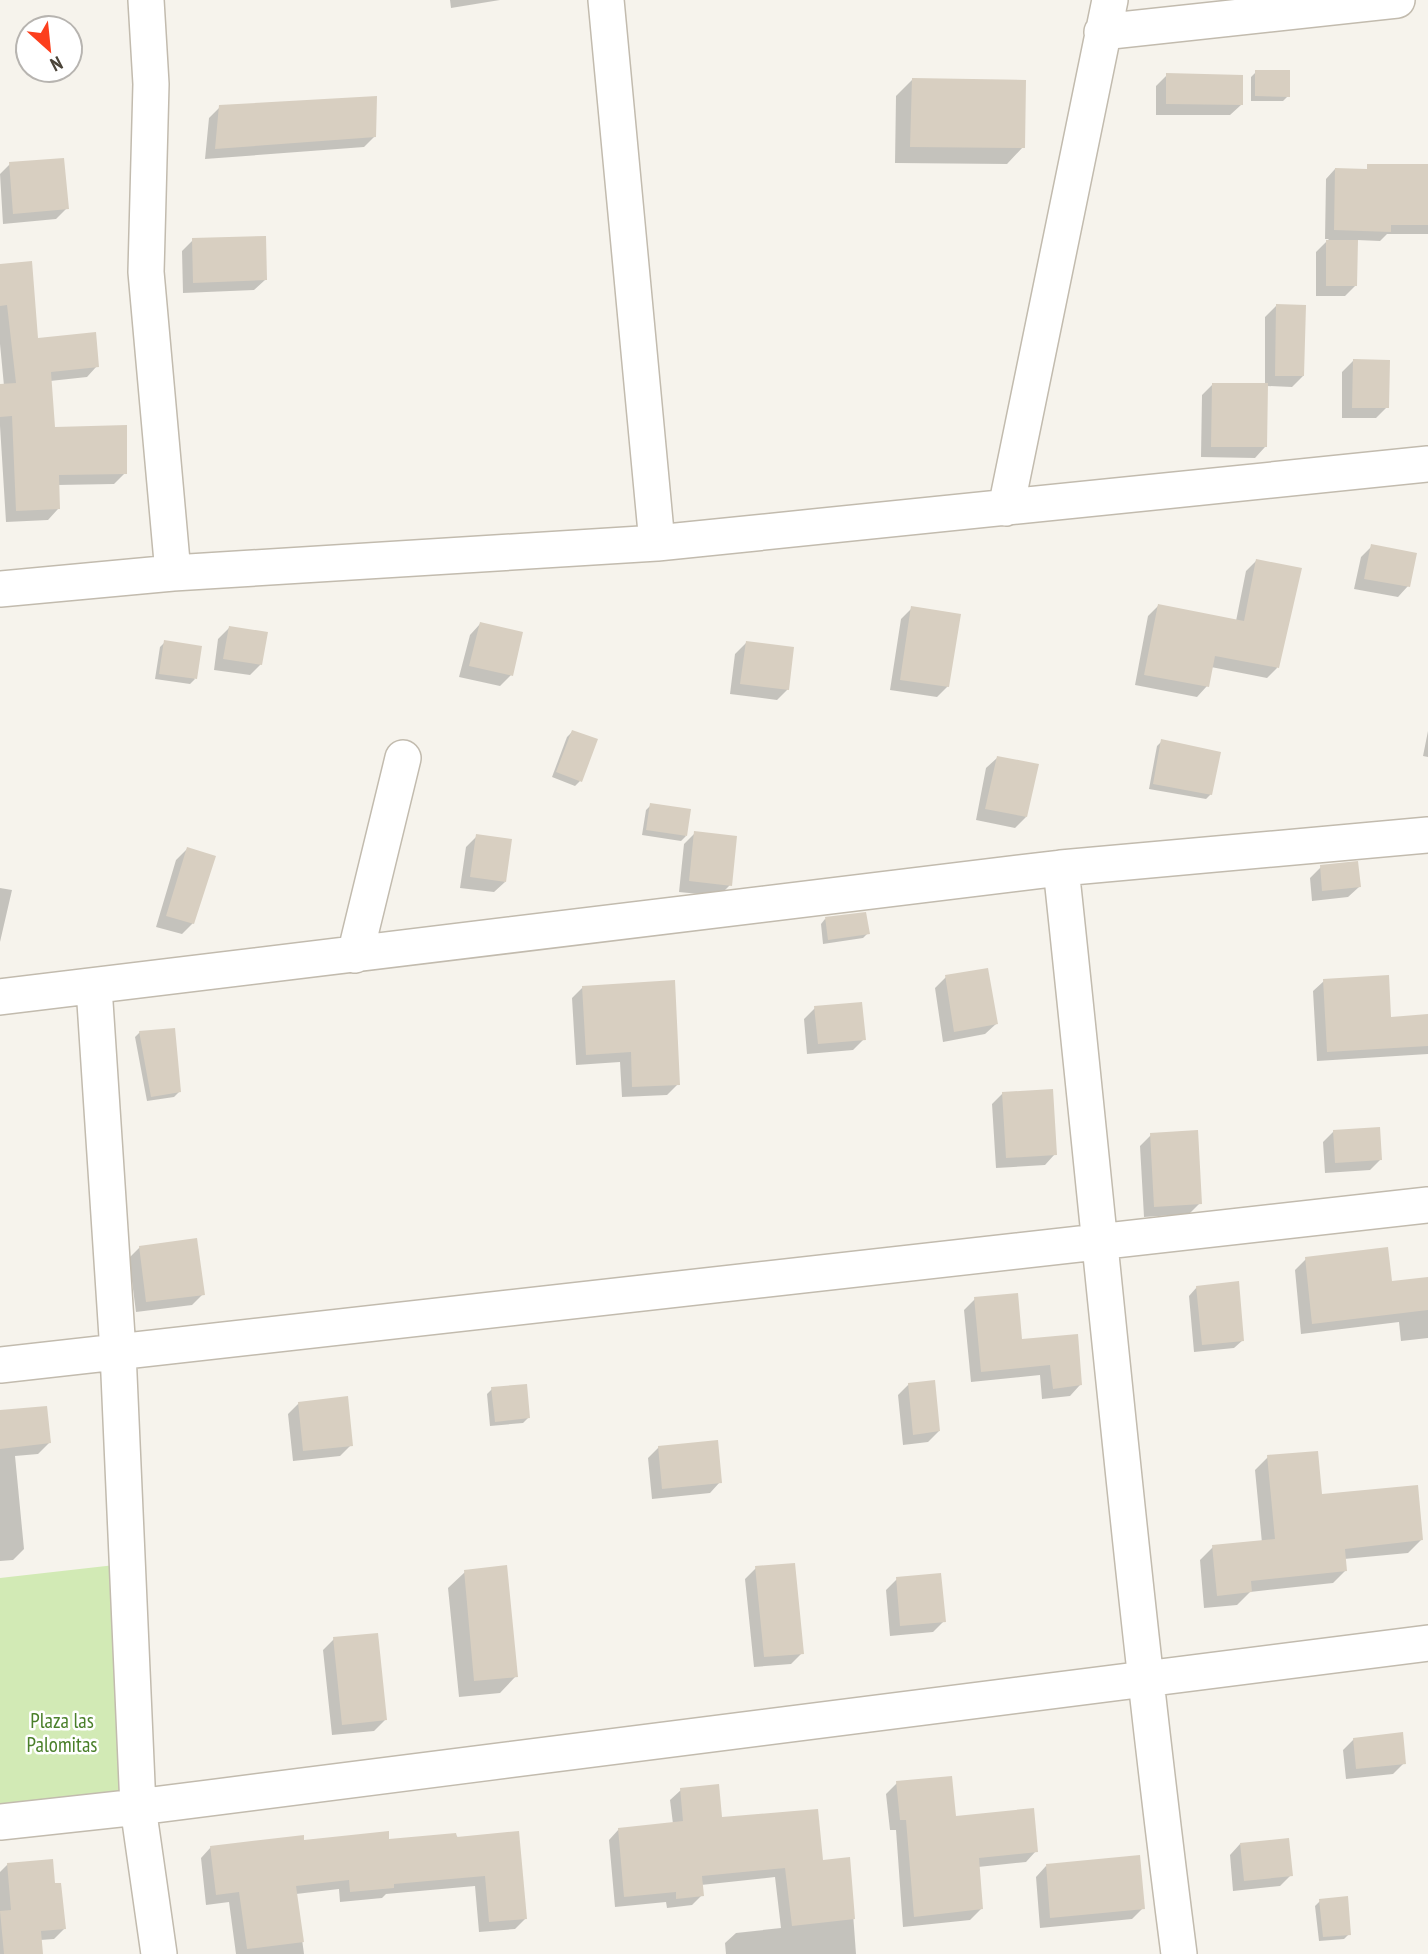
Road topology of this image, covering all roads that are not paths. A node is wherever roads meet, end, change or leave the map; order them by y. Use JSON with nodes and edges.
{"nodes":[{"id":1,"x":146,"y":0,"type":"edge"},
{"id":2,"x":606,"y":0,"type":"edge"},
{"id":3,"x":1397,"y":0,"type":"edge"},
{"id":4,"x":1106,"y":16,"type":"edge"},
{"id":5,"x":1428,"y":464,"type":"edge"},
{"id":6,"x":1006,"y":508,"type":"junction"},
{"id":7,"x":657,"y":544,"type":"junction"},
{"id":8,"x":173,"y":573,"type":"junction"},
{"id":9,"x":0,"y":589,"type":"edge"},
{"id":10,"x":403,"y":758,"type":"dead end"},
{"id":11,"x":1428,"y":835,"type":"edge"},
{"id":12,"x":1061,"y":868,"type":"junction"},
{"id":13,"x":355,"y":955,"type":"junction"},
{"id":14,"x":94,"y":987,"type":"junction"},
{"id":15,"x":0,"y":997,"type":"edge"},
{"id":16,"x":1428,"y":1205,"type":"edge"},
{"id":17,"x":1102,"y":1242,"type":"junction"},
{"id":18,"x":118,"y":1352,"type":"junction"},
{"id":19,"x":0,"y":1366,"type":"edge"},
{"id":20,"x":1428,"y":1643,"type":"edge"},
{"id":21,"x":1143,"y":1679,"type":"junction"},
{"id":22,"x":138,"y":1807,"type":"junction"},
{"id":23,"x":0,"y":1822,"type":"edge"},
{"id":24,"x":159,"y":1954,"type":"edge"},
{"id":25,"x":1179,"y":1954,"type":"edge"}],
"edges":[{"from":1,"to":8,"type":"street"},
{"from":2,"to":7,"type":"street"},
{"from":3,"to":4,"type":"street"},
{"from":4,"to":6,"type":"street"},
{"from":5,"to":6,"type":"street"},
{"from":6,"to":7,"type":"street"},
{"from":7,"to":8,"type":"street"},
{"from":8,"to":9,"type":"street"},
{"from":10,"to":13,"type":"street"},
{"from":11,"to":12,"type":"street"},
{"from":12,"to":13,"type":"street"},
{"from":12,"to":17,"type":"street"},
{"from":13,"to":14,"type":"street"},
{"from":14,"to":15,"type":"street"},
{"from":14,"to":18,"type":"street"},
{"from":16,"to":17,"type":"street"},
{"from":17,"to":18,"type":"street"},
{"from":17,"to":21,"type":"street"},
{"from":18,"to":19,"type":"street"},
{"from":18,"to":22,"type":"street"},
{"from":20,"to":21,"type":"street"},
{"from":21,"to":22,"type":"street"},
{"from":21,"to":25,"type":"street"},
{"from":22,"to":23,"type":"street"},
{"from":22,"to":24,"type":"street"}]}
